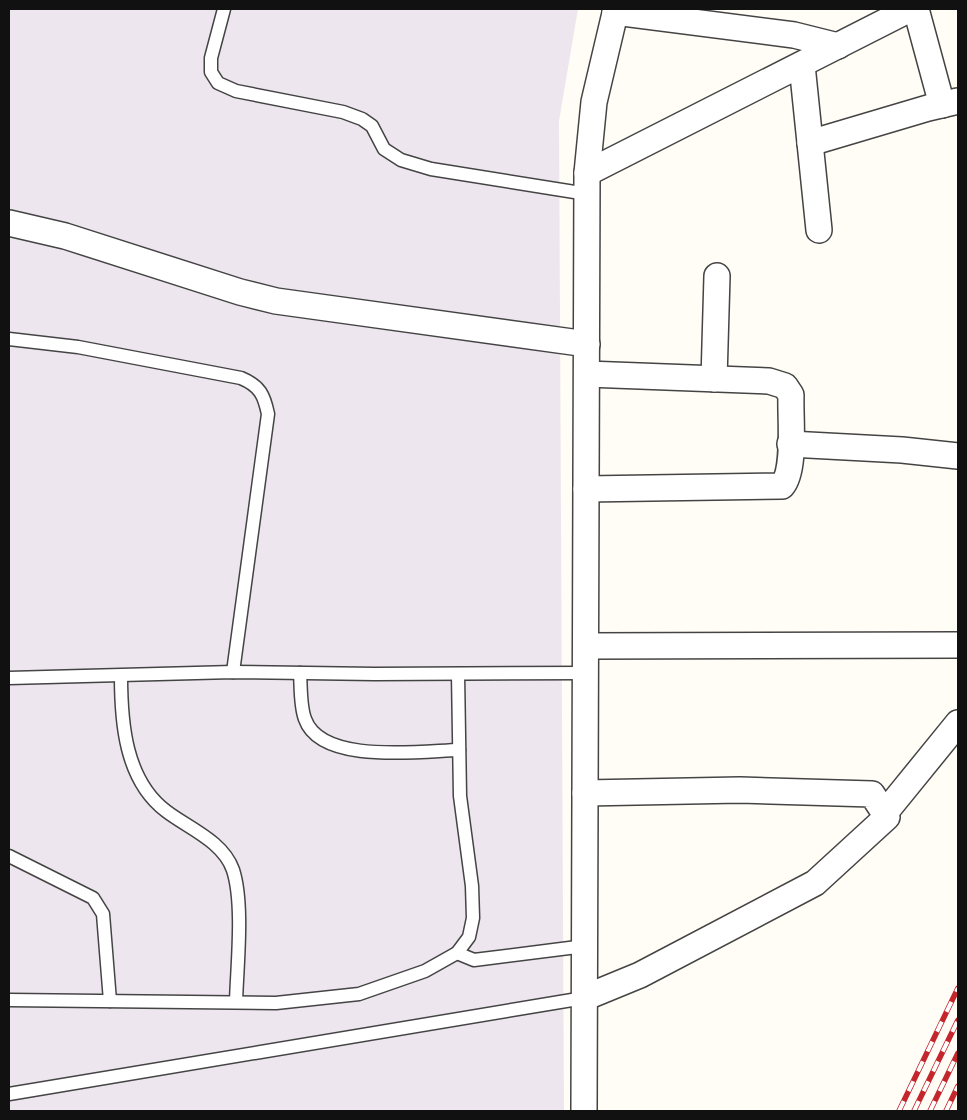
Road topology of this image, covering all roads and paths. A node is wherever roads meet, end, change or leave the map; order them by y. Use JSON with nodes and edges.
{"nodes":[{"id":1,"x":224,"y":9,"type":"edge"},
{"id":2,"x":910,"y":9,"type":"edge"},
{"id":3,"x":916,"y":9,"type":"edge"},
{"id":4,"x":616,"y":10,"type":"edge"},
{"id":5,"x":838,"y":46,"type":"junction"},
{"id":6,"x":802,"y":65,"type":"junction"},
{"id":7,"x":950,"y":103,"type":"edge"},
{"id":8,"x":810,"y":143,"type":"junction"},
{"id":9,"x":588,"y":184,"type":"junction"},
{"id":10,"x":9,"y":223,"type":"edge"},
{"id":11,"x":819,"y":230,"type":"dead end"},
{"id":12,"x":717,"y":276,"type":"dead end"},
{"id":13,"x":9,"y":339,"type":"edge"},
{"id":14,"x":587,"y":344,"type":"junction"},
{"id":15,"x":587,"y":374,"type":"junction"},
{"id":16,"x":714,"y":379,"type":"junction"},
{"id":17,"x":790,"y":444,"type":"junction"},
{"id":18,"x":958,"y":456,"type":"edge"},
{"id":19,"x":586,"y":489,"type":"junction"},
{"id":20,"x":958,"y":645,"type":"edge"},
{"id":21,"x":586,"y":646,"type":"junction"},
{"id":22,"x":233,"y":672,"type":"junction"},
{"id":23,"x":300,"y":673,"type":"junction"},
{"id":24,"x":586,"y":673,"type":"junction"},
{"id":25,"x":458,"y":674,"type":"junction"},
{"id":26,"x":121,"y":676,"type":"junction"},
{"id":27,"x":9,"y":678,"type":"edge"},
{"id":28,"x":958,"y":723,"type":"edge"},
{"id":29,"x":459,"y":750,"type":"junction"},
{"id":30,"x":585,"y":793,"type":"junction"},
{"id":31,"x":884,"y":814,"type":"junction"},
{"id":32,"x":9,"y":856,"type":"edge"},
{"id":33,"x":585,"y":946,"type":"junction"},
{"id":34,"x":457,"y":953,"type":"junction"},
{"id":35,"x":584,"y":998,"type":"junction"},
{"id":36,"x":9,"y":1000,"type":"edge"},
{"id":37,"x":110,"y":1001,"type":"junction"},
{"id":38,"x":236,"y":1002,"type":"junction"},
{"id":39,"x":9,"y":1094,"type":"edge"},
{"id":40,"x":584,"y":1111,"type":"edge"}],
"edges":[{"from":1,"to":9,"type":"lane"},
{"from":2,"to":5,"type":"street"},
{"from":3,"to":7,"type":"street"},
{"from":4,"to":5,"type":"street"},
{"from":4,"to":9,"type":"street"},
{"from":5,"to":6,"type":"street"},
{"from":6,"to":8,"type":"street"},
{"from":6,"to":9,"type":"street"},
{"from":7,"to":8,"type":"street"},
{"from":8,"to":11,"type":"street"},
{"from":9,"to":14,"type":"street"},
{"from":10,"to":14,"type":"street"},
{"from":12,"to":16,"type":"street"},
{"from":13,"to":22,"type":"lane"},
{"from":14,"to":15,"type":"street"},
{"from":15,"to":16,"type":"street"},
{"from":15,"to":19,"type":"street"},
{"from":16,"to":17,"type":"street"},
{"from":17,"to":18,"type":"street"},
{"from":17,"to":19,"type":"street"},
{"from":19,"to":21,"type":"street"},
{"from":20,"to":21,"type":"street"},
{"from":21,"to":24,"type":"street"},
{"from":22,"to":23,"type":"lane"},
{"from":22,"to":26,"type":"lane"},
{"from":23,"to":25,"type":"lane"},
{"from":23,"to":29,"type":"lane"},
{"from":24,"to":25,"type":"lane"},
{"from":24,"to":30,"type":"street"},
{"from":25,"to":29,"type":"lane"},
{"from":26,"to":27,"type":"lane"},
{"from":26,"to":38,"type":"lane"},
{"from":28,"to":31,"type":"street"},
{"from":29,"to":34,"type":"lane"},
{"from":30,"to":31,"type":"street"},
{"from":30,"to":33,"type":"street"},
{"from":31,"to":35,"type":"street"},
{"from":32,"to":37,"type":"lane"},
{"from":33,"to":34,"type":"lane"},
{"from":33,"to":35,"type":"street"},
{"from":34,"to":38,"type":"lane"},
{"from":35,"to":39,"type":"lane"},
{"from":35,"to":40,"type":"street"},
{"from":36,"to":37,"type":"lane"},
{"from":37,"to":38,"type":"lane"}]}
